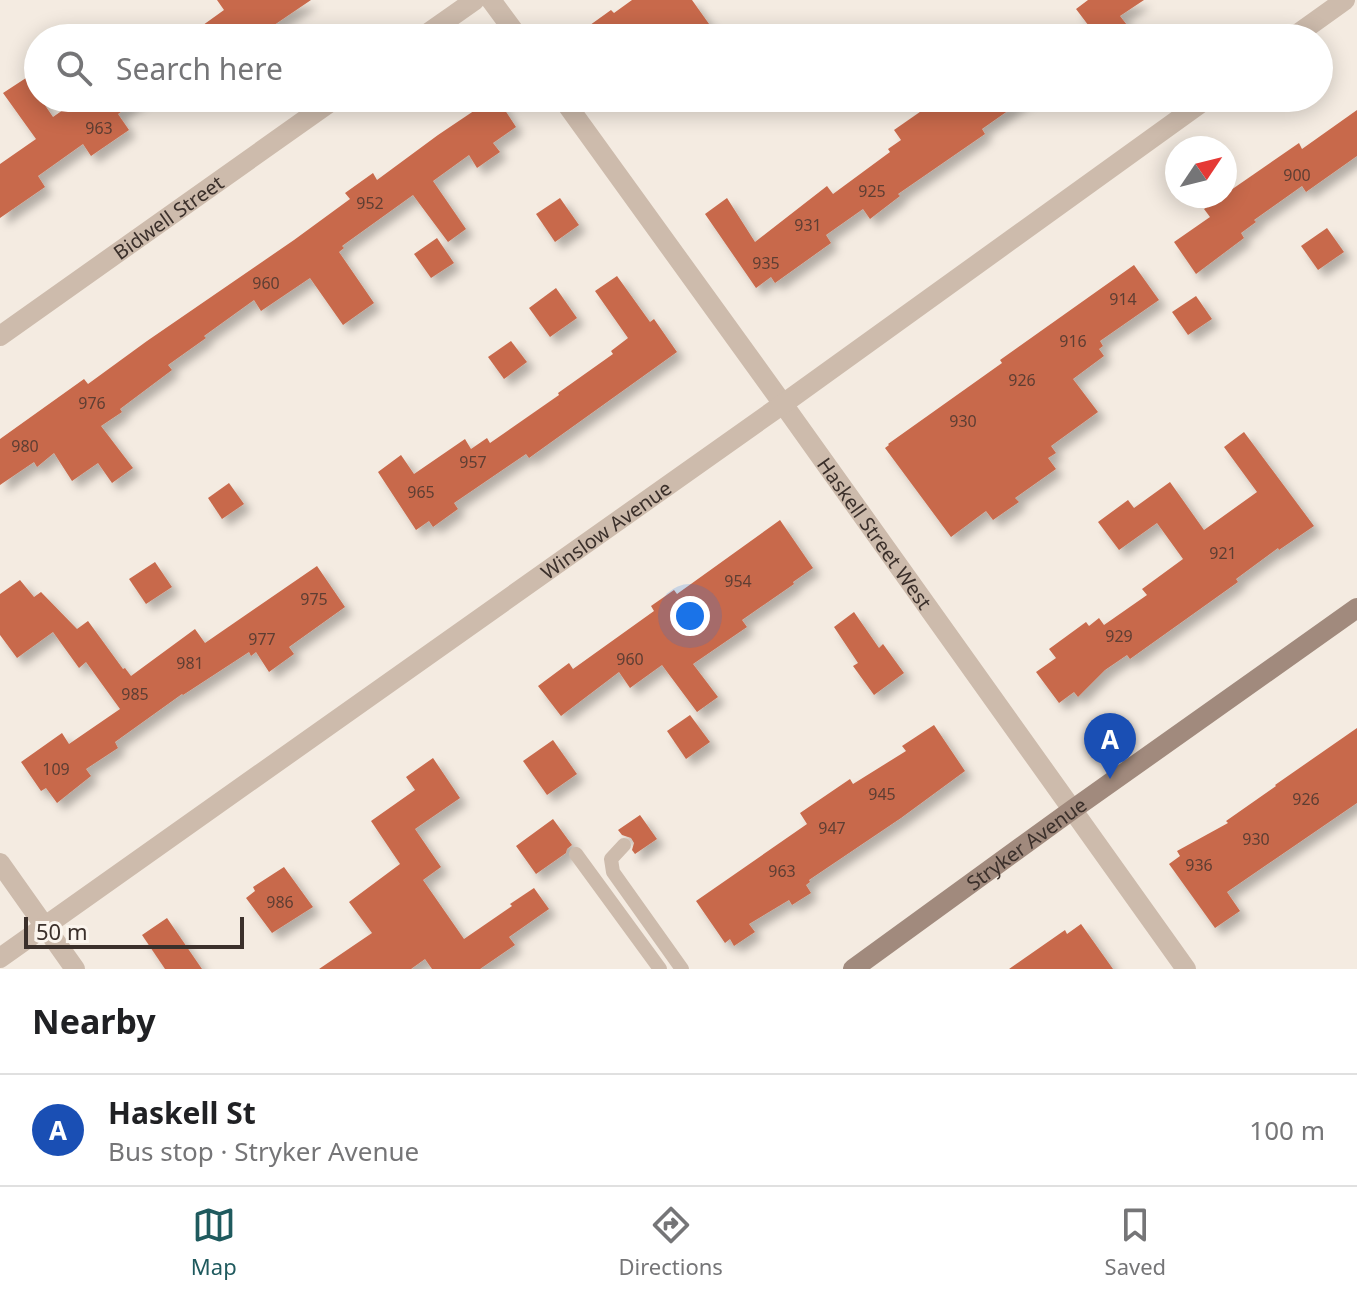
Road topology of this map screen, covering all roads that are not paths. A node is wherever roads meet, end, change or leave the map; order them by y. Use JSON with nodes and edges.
{"nodes":[{"id":1,"x":475,"y":0,"type":"edge"},
{"id":2,"x":491,"y":0,"type":"edge"},
{"id":3,"x":1345,"y":0,"type":"edge"},
{"id":4,"x":441,"y":24,"type":"edge"},
{"id":5,"x":509,"y":24,"type":"edge"},
{"id":6,"x":1312,"y":24,"type":"edge"},
{"id":7,"x":316,"y":112,"type":"edge"},
{"id":8,"x":572,"y":112,"type":"edge"},
{"id":9,"x":1189,"y":112,"type":"edge"},
{"id":10,"x":0,"y":336,"type":"edge"},
{"id":11,"x":783,"y":404,"type":"junction"},
{"id":12,"x":1357,"y":608,"type":"edge"},
{"id":13,"x":1072,"y":810,"type":"junction"},
{"id":14,"x":624,"y":845,"type":"dead end"},
{"id":15,"x":576,"y":854,"type":"dead end"},
{"id":16,"x":0,"y":863,"type":"edge"},
{"id":17,"x":45,"y":926,"type":"junction"},
{"id":18,"x":0,"y":958,"type":"edge"},
{"id":19,"x":75,"y":969,"type":"edge"},
{"id":20,"x":660,"y":969,"type":"edge"},
{"id":21,"x":682,"y":969,"type":"edge"},
{"id":22,"x":853,"y":969,"type":"edge"},
{"id":23,"x":1186,"y":969,"type":"edge"}],
"edges":[{"from":1,"to":4,"type":"street"},
{"from":2,"to":5,"type":"street"},
{"from":3,"to":6,"type":"street"},
{"from":7,"to":10,"type":"street","name":"Bidwell Street"},
{"from":8,"to":11,"type":"street","name":"Haskell Street West"},
{"from":9,"to":11,"type":"street","name":"Winslow Avenue"},
{"from":11,"to":13,"type":"street","name":"Haskell Street West"},
{"from":11,"to":17,"type":"street","name":"Winslow Avenue"},
{"from":12,"to":13,"type":"street","name":"Stryker Avenue"},
{"from":13,"to":22,"type":"street","name":"Stryker Avenue"},
{"from":13,"to":23,"type":"street","name":"Haskell Street West"},
{"from":14,"to":21,"type":"lane"},
{"from":15,"to":20,"type":"lane"},
{"from":16,"to":17,"type":"street"},
{"from":17,"to":18,"type":"street","name":"Winslow Avenue"},
{"from":17,"to":19,"type":"street"}]}
